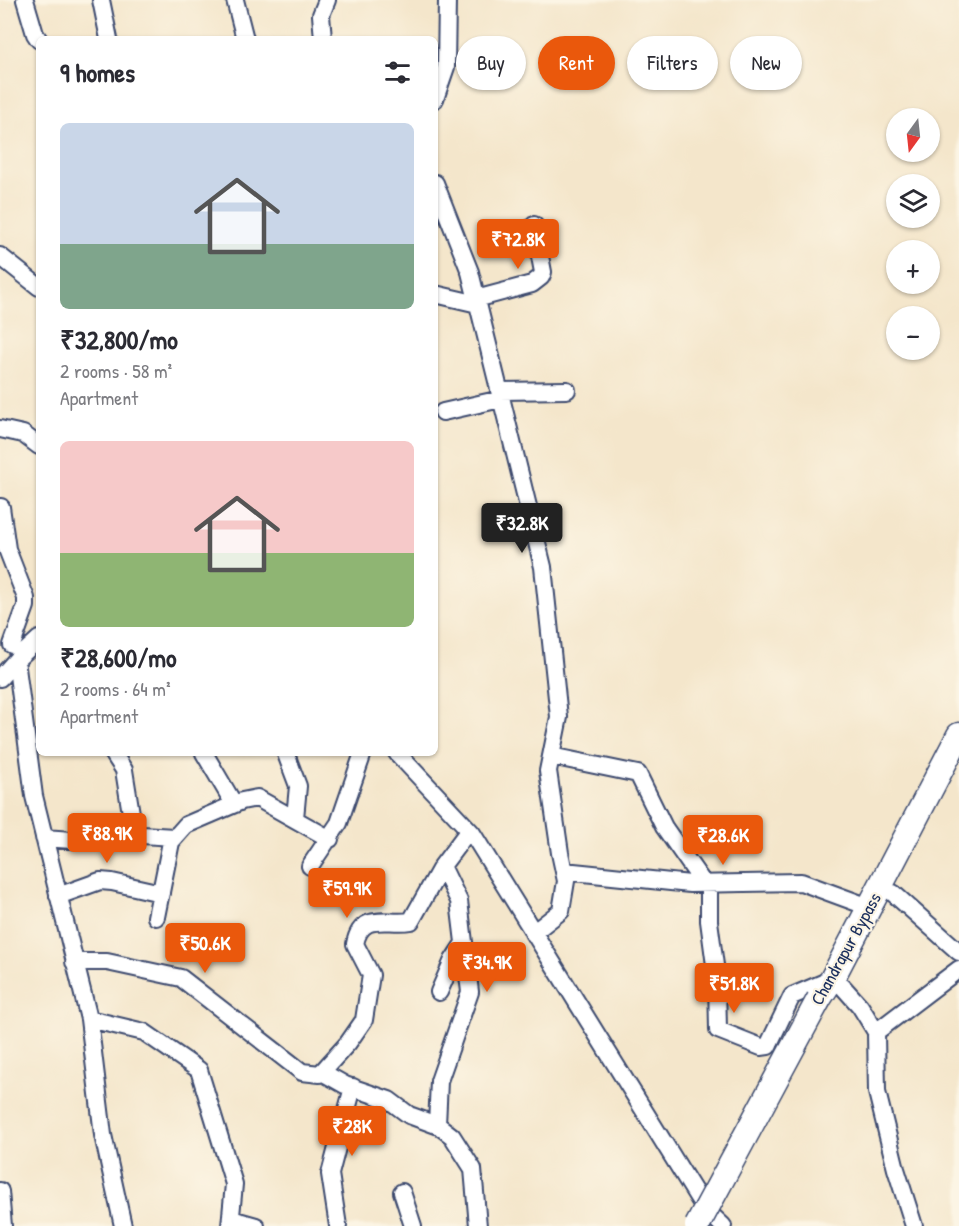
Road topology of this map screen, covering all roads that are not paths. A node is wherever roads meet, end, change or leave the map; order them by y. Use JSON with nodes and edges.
{"nodes":[{"id":1,"x":25,"y":0,"type":"edge"},
{"id":2,"x":101,"y":0,"type":"edge"},
{"id":3,"x":235,"y":0,"type":"edge"},
{"id":4,"x":327,"y":0,"type":"edge"},
{"id":5,"x":447,"y":0,"type":"edge"},
{"id":6,"x":36,"y":36,"type":"edge"},
{"id":7,"x":108,"y":36,"type":"edge"},
{"id":8,"x":244,"y":36,"type":"edge"},
{"id":9,"x":323,"y":36,"type":"edge"},
{"id":10,"x":440,"y":66,"type":"edge"},
{"id":11,"x":438,"y":191,"type":"edge"},
{"id":12,"x":534,"y":225,"type":"dead end"},
{"id":13,"x":0,"y":255,"type":"edge"},
{"id":14,"x":36,"y":285,"type":"edge"},
{"id":15,"x":438,"y":295,"type":"edge"},
{"id":16,"x":477,"y":302,"type":"junction"},
{"id":17,"x":567,"y":390,"type":"dead end"},
{"id":18,"x":500,"y":395,"type":"junction"},
{"id":19,"x":443,"y":412,"type":"dead end"},
{"id":20,"x":0,"y":429,"type":"edge"},
{"id":21,"x":36,"y":444,"type":"edge"},
{"id":22,"x":1,"y":507,"type":"edge"},
{"id":23,"x":22,"y":648,"type":"edge"},
{"id":24,"x":0,"y":678,"type":"edge"},
{"id":25,"x":959,"y":735,"type":"edge"},
{"id":26,"x":115,"y":756,"type":"edge"},
{"id":27,"x":206,"y":756,"type":"edge"},
{"id":28,"x":287,"y":756,"type":"edge"},
{"id":29,"x":362,"y":756,"type":"edge"},
{"id":30,"x":400,"y":756,"type":"edge"},
{"id":31,"x":416,"y":756,"type":"edge"},
{"id":32,"x":551,"y":756,"type":"junction"},
{"id":33,"x":959,"y":767,"type":"edge"},
{"id":34,"x":419,"y":776,"type":"junction"},
{"id":35,"x":234,"y":804,"type":"junction"},
{"id":36,"x":295,"y":818,"type":"junction"},
{"id":37,"x":132,"y":822,"type":"junction"},
{"id":38,"x":468,"y":830,"type":"junction"},
{"id":39,"x":178,"y":832,"type":"junction"},
{"id":40,"x":44,"y":838,"type":"junction"},
{"id":41,"x":330,"y":838,"type":"junction"},
{"id":42,"x":310,"y":866,"type":"dead end"},
{"id":43,"x":442,"y":866,"type":"junction"},
{"id":44,"x":564,"y":871,"type":"junction"},
{"id":45,"x":706,"y":884,"type":"junction"},
{"id":46,"x":161,"y":893,"type":"junction"},
{"id":47,"x":893,"y":893,"type":"junction"},
{"id":48,"x":58,"y":896,"type":"junction"},
{"id":49,"x":869,"y":907,"type":"junction"},
{"id":50,"x":156,"y":917,"type":"dead end"},
{"id":51,"x":533,"y":933,"type":"junction"},
{"id":52,"x":464,"y":943,"type":"junction"},
{"id":53,"x":959,"y":952,"type":"edge"},
{"id":54,"x":74,"y":962,"type":"junction"},
{"id":55,"x":959,"y":969,"type":"edge"},
{"id":56,"x":439,"y":992,"type":"dead end"},
{"id":57,"x":831,"y":993,"type":"junction"},
{"id":58,"x":89,"y":1019,"type":"junction"},
{"id":59,"x":876,"y":1032,"type":"junction"},
{"id":60,"x":314,"y":1073,"type":"junction"},
{"id":61,"x":352,"y":1087,"type":"junction"},
{"id":62,"x":437,"y":1125,"type":"junction"},
{"id":63,"x":0,"y":1191,"type":"edge"},
{"id":64,"x":402,"y":1192,"type":"dead end"},
{"id":65,"x":230,"y":1223,"type":"edge"},
{"id":66,"x":3,"y":1226,"type":"edge"},
{"id":67,"x":123,"y":1226,"type":"edge"},
{"id":68,"x":256,"y":1226,"type":"edge"},
{"id":69,"x":338,"y":1226,"type":"edge"},
{"id":70,"x":413,"y":1226,"type":"edge"},
{"id":71,"x":478,"y":1226,"type":"edge"},
{"id":72,"x":697,"y":1226,"type":"edge"},
{"id":73,"x":709,"y":1226,"type":"edge"},
{"id":74,"x":723,"y":1226,"type":"edge"},
{"id":75,"x":914,"y":1226,"type":"edge"}],
"edges":[{"from":1,"to":6,"type":"street"},
{"from":2,"to":7,"type":"street"},
{"from":3,"to":8,"type":"street"},
{"from":4,"to":9,"type":"street"},
{"from":5,"to":10,"type":"street"},
{"from":11,"to":16,"type":"street"},
{"from":12,"to":16,"type":"street"},
{"from":13,"to":14,"type":"street"},
{"from":15,"to":16,"type":"street"},
{"from":16,"to":18,"type":"street"},
{"from":17,"to":18,"type":"street"},
{"from":18,"to":19,"type":"street"},
{"from":18,"to":32,"type":"street"},
{"from":20,"to":21,"type":"street"},
{"from":22,"to":23,"type":"street"},
{"from":23,"to":24,"type":"street"},
{"from":23,"to":40,"type":"street"},
{"from":25,"to":49,"type":"highway","name":"Chandrapur Bypass"},
{"from":26,"to":37,"type":"street"},
{"from":27,"to":35,"type":"street"},
{"from":28,"to":36,"type":"street"},
{"from":29,"to":41,"type":"street"},
{"from":30,"to":34,"type":"street"},
{"from":31,"to":34,"type":"street"},
{"from":32,"to":44,"type":"street"},
{"from":32,"to":45,"type":"street"},
{"from":33,"to":47,"type":"highway","name":"Chandrapur Bypass"},
{"from":34,"to":38,"type":"street"},
{"from":35,"to":36,"type":"street"},
{"from":35,"to":39,"type":"street"},
{"from":36,"to":41,"type":"street"},
{"from":37,"to":39,"type":"street"},
{"from":37,"to":40,"type":"street"},
{"from":38,"to":43,"type":"street"},
{"from":38,"to":51,"type":"street"},
{"from":39,"to":46,"type":"street"},
{"from":40,"to":48,"type":"street"},
{"from":41,"to":42,"type":"street"},
{"from":43,"to":52,"type":"street"},
{"from":43,"to":60,"type":"street"},
{"from":44,"to":45,"type":"street"},
{"from":44,"to":51,"type":"street"},
{"from":45,"to":49,"type":"street"},
{"from":45,"to":57,"type":"street"},
{"from":46,"to":48,"type":"street"},
{"from":46,"to":50,"type":"street"},
{"from":47,"to":53,"type":"street"},
{"from":47,"to":57,"type":"highway","name":"Chandrapur Bypass"},
{"from":48,"to":54,"type":"street"},
{"from":49,"to":57,"type":"highway","name":"Chandrapur Bypass"},
{"from":51,"to":74,"type":"street"},
{"from":52,"to":56,"type":"street"},
{"from":52,"to":62,"type":"street"},
{"from":54,"to":58,"type":"street"},
{"from":54,"to":60,"type":"street"},
{"from":55,"to":59,"type":"street"},
{"from":57,"to":59,"type":"street"},
{"from":57,"to":72,"type":"highway","name":"Chandrapur Bypass","bridge":true},
{"from":57,"to":73,"type":"highway","name":"Chandrapur Bypass"},
{"from":58,"to":65,"type":"street"},
{"from":58,"to":67,"type":"street"},
{"from":59,"to":75,"type":"street"},
{"from":60,"to":61,"type":"street"},
{"from":61,"to":62,"type":"street"},
{"from":61,"to":69,"type":"street"},
{"from":62,"to":71,"type":"street"},
{"from":63,"to":66,"type":"street"},
{"from":64,"to":70,"type":"street"},
{"from":65,"to":68,"type":"street"}]}
